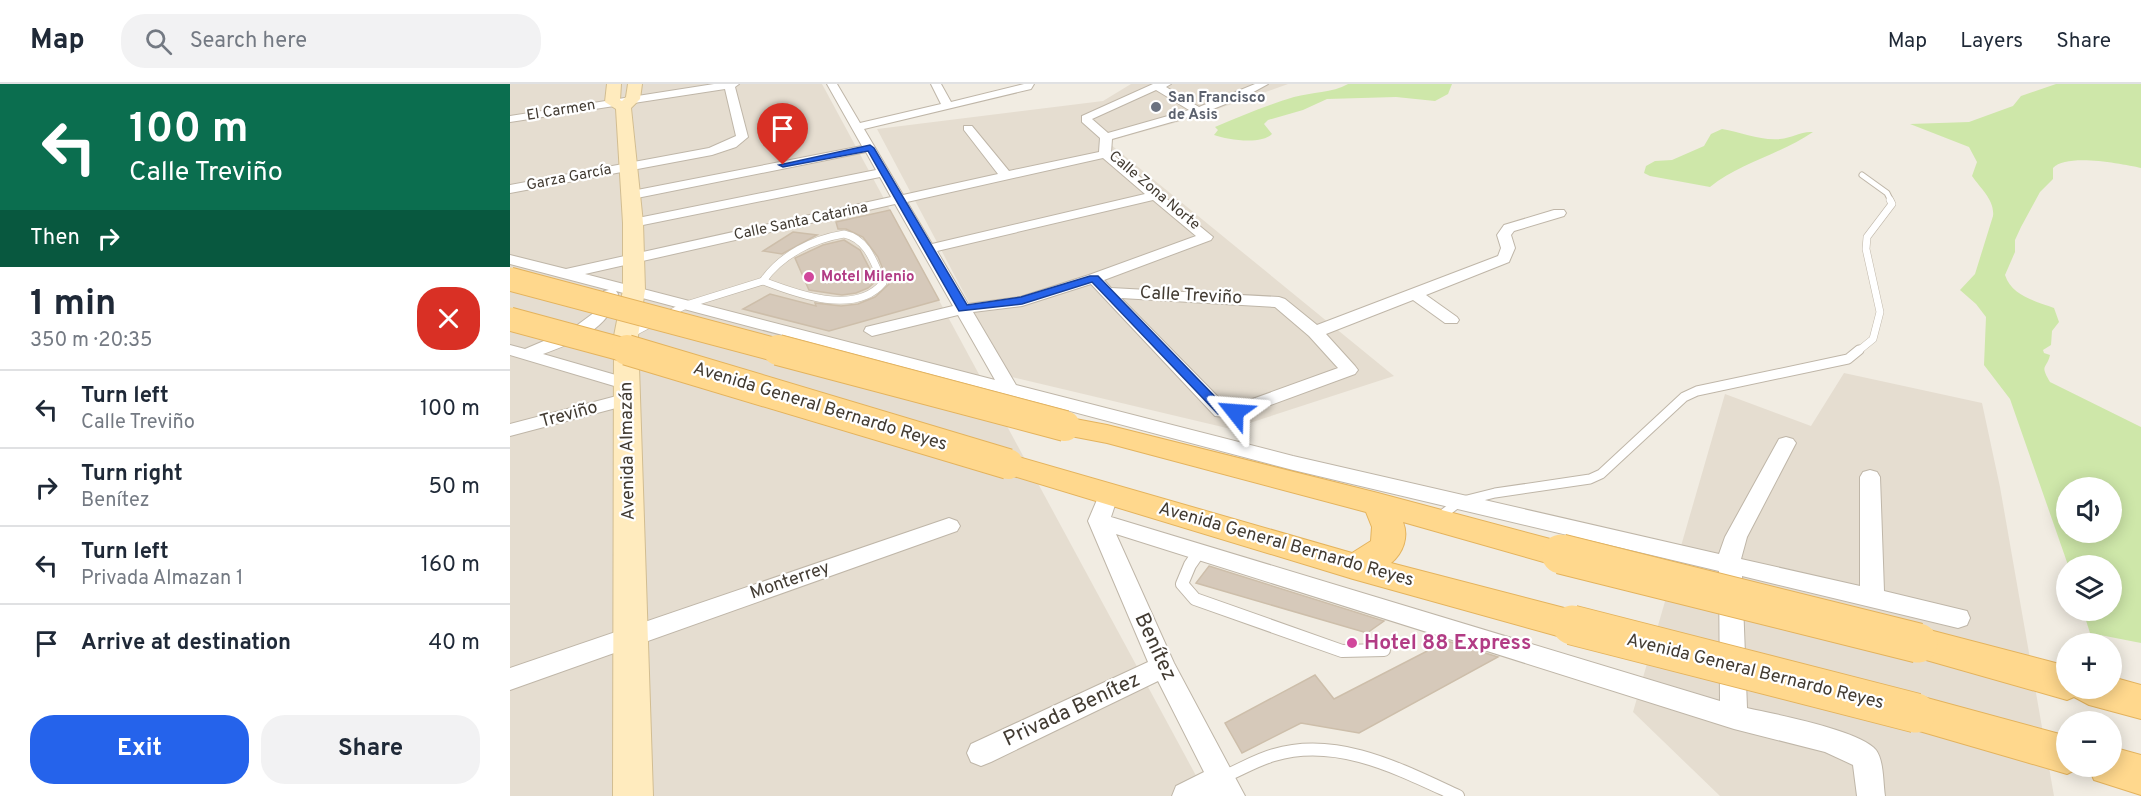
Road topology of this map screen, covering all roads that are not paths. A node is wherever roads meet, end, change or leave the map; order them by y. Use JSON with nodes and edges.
{"nodes":[{"id":1,"x":614,"y":84,"type":"edge"},
{"id":2,"x":731,"y":84,"type":"edge"},
{"id":3,"x":832,"y":84,"type":"edge"},
{"id":4,"x":936,"y":84,"type":"edge"},
{"id":5,"x":1263,"y":84,"type":"edge"},
{"id":6,"x":1029,"y":85,"type":"edge"},
{"id":7,"x":1162,"y":85,"type":"edge"},
{"id":8,"x":626,"y":98,"type":"edge"},
{"id":9,"x":948,"y":106,"type":"junction"},
{"id":10,"x":1199,"y":111,"type":"junction"},
{"id":11,"x":510,"y":119,"type":"edge"},
{"id":12,"x":858,"y":127,"type":"junction"},
{"id":13,"x":968,"y":128,"type":"dead end"},
{"id":14,"x":1106,"y":137,"type":"junction"},
{"id":15,"x":870,"y":148,"type":"junction"},
{"id":16,"x":1105,"y":154,"type":"junction"},
{"id":17,"x":627,"y":167,"type":"junction"},
{"id":18,"x":884,"y":172,"type":"junction"},
{"id":19,"x":1862,"y":176,"type":"dead end"},
{"id":20,"x":1007,"y":177,"type":"junction"},
{"id":21,"x":510,"y":189,"type":"edge"},
{"id":22,"x":632,"y":195,"type":"junction"},
{"id":23,"x":1156,"y":195,"type":"junction"},
{"id":24,"x":901,"y":201,"type":"junction"},
{"id":25,"x":1559,"y":213,"type":"dead end"},
{"id":26,"x":633,"y":223,"type":"junction"},
{"id":27,"x":929,"y":249,"type":"junction"},
{"id":28,"x":634,"y":258,"type":"junction"},
{"id":29,"x":510,"y":259,"type":"edge"},
{"id":30,"x":567,"y":273,"type":"junction"},
{"id":31,"x":1094,"y":278,"type":"junction"},
{"id":32,"x":510,"y":279,"type":"edge"},
{"id":33,"x":595,"y":280,"type":"junction"},
{"id":34,"x":763,"y":281,"type":"junction"},
{"id":35,"x":634,"y":290,"type":"junction"},
{"id":36,"x":1107,"y":292,"type":"junction"},
{"id":37,"x":1415,"y":294,"type":"junction"},
{"id":38,"x":686,"y":305,"type":"junction"},
{"id":39,"x":963,"y":309,"type":"junction"},
{"id":40,"x":510,"y":319,"type":"edge"},
{"id":41,"x":1451,"y":320,"type":"dead end"},
{"id":42,"x":872,"y":331,"type":"dead end"},
{"id":43,"x":1315,"y":332,"type":"junction"},
{"id":44,"x":626,"y":336,"type":"junction"},
{"id":45,"x":519,"y":352,"type":"edge"},
{"id":46,"x":1009,"y":388,"type":"junction"},
{"id":47,"x":627,"y":392,"type":"junction"},
{"id":48,"x":510,"y":430,"type":"edge"},
{"id":49,"x":1786,"y":443,"type":"dead end"},
{"id":50,"x":1288,"y":471,"type":"junction"},
{"id":51,"x":1870,"y":477,"type":"dead end"},
{"id":52,"x":1378,"y":504,"type":"junction"},
{"id":53,"x":1104,"y":507,"type":"junction"},
{"id":54,"x":1447,"y":511,"type":"junction"},
{"id":55,"x":949,"y":526,"type":"dead end"},
{"id":56,"x":1199,"y":552,"type":"junction"},
{"id":57,"x":1729,"y":563,"type":"junction"},
{"id":58,"x":1353,"y":566,"type":"junction"},
{"id":59,"x":1872,"y":598,"type":"junction"},
{"id":60,"x":1958,"y":618,"type":"dead end"},
{"id":61,"x":632,"y":636,"type":"junction"},
{"id":62,"x":1384,"y":651,"type":"dead end"},
{"id":63,"x":1163,"y":667,"type":"junction"},
{"id":64,"x":510,"y":679,"type":"edge"},
{"id":65,"x":2056,"y":679,"type":"edge"},
{"id":66,"x":2122,"y":697,"type":"edge"},
{"id":67,"x":2141,"y":702,"type":"edge"},
{"id":68,"x":1734,"y":717,"type":"junction"},
{"id":69,"x":2056,"y":752,"type":"edge"},
{"id":70,"x":981,"y":753,"type":"dead end"},
{"id":71,"x":2122,"y":770,"type":"edge"},
{"id":72,"x":2141,"y":775,"type":"edge"},
{"id":73,"x":1226,"y":787,"type":"edge"},
{"id":74,"x":633,"y":796,"type":"edge"},
{"id":75,"x":1186,"y":796,"type":"edge"},
{"id":76,"x":1458,"y":796,"type":"edge"},
{"id":77,"x":1870,"y":796,"type":"edge"}],
"edges":[{"from":1,"to":8,"type":"main road","name":"Avenida Almazán"},
{"from":2,"to":8,"type":"street","name":"El Carmen"},
{"from":2,"to":17,"type":"street","name":"Garza García"},
{"from":3,"to":12,"type":"street"},
{"from":4,"to":9,"type":"street"},
{"from":5,"to":10,"type":"street"},
{"from":6,"to":9,"type":"street"},
{"from":7,"to":10,"type":"street"},
{"from":7,"to":14,"type":"street","name":"Calle Zona Norte"},
{"from":8,"to":11,"type":"street","name":"El Carmen"},
{"from":8,"to":17,"type":"main road","name":"Avenida Almazán"},
{"from":9,"to":12,"type":"street"},
{"from":10,"to":14,"type":"street"},
{"from":12,"to":15,"type":"street"},
{"from":13,"to":20,"type":"street"},
{"from":14,"to":16,"type":"street","name":"Calle Zona Norte"},
{"from":15,"to":18,"type":"street"},
{"from":15,"to":22,"type":"street"},
{"from":16,"to":20,"type":"street","name":"Calle Santa Catarina"},
{"from":16,"to":23,"type":"street","name":"Calle Zona Norte"},
{"from":17,"to":21,"type":"street","name":"Garza García"},
{"from":17,"to":22,"type":"main road","name":"Avenida Almazán"},
{"from":18,"to":24,"type":"street"},
{"from":18,"to":26,"type":"street"},
{"from":19,"to":54,"type":"lane"},
{"from":20,"to":24,"type":"street","name":"Calle Santa Catarina"},
{"from":22,"to":26,"type":"main road","name":"Avenida Almazán"},
{"from":23,"to":27,"type":"street"},
{"from":23,"to":31,"type":"street","name":"Calle Zona Norte"},
{"from":24,"to":27,"type":"street"},
{"from":24,"to":28,"type":"street","name":"Calle Santa Catarina"},
{"from":25,"to":37,"type":"street"},
{"from":26,"to":28,"type":"main road","name":"Avenida Almazán"},
{"from":27,"to":39,"type":"street"},
{"from":28,"to":30,"type":"street","name":"Calle Santa Catarina"},
{"from":28,"to":35,"type":"main road","name":"Avenida Almazán"},
{"from":29,"to":30,"type":"street"},
{"from":30,"to":33,"type":"street"},
{"from":31,"to":36,"type":"street"},
{"from":31,"to":39,"type":"street"},
{"from":32,"to":50,"type":"main road","bridge":true},
{"from":33,"to":35,"type":"street"},
{"from":33,"to":45,"type":"street"},
{"from":34,"to":34,"type":"lane"},
{"from":34,"to":38,"type":"lane"},
{"from":35,"to":38,"type":"street"},
{"from":35,"to":44,"type":"main road","name":"Avenida Almazán"},
{"from":36,"to":43,"type":"street","name":"Calle Treviño"},
{"from":36,"to":43,"type":"street"},
{"from":37,"to":41,"type":"street"},
{"from":37,"to":43,"type":"street"},
{"from":38,"to":44,"type":"lane"},
{"from":38,"to":46,"type":"street"},
{"from":39,"to":42,"type":"street"},
{"from":39,"to":46,"type":"street"},
{"from":40,"to":53,"type":"main road","name":"Avenida General Bernardo Reyes","bridge":true},
{"from":44,"to":47,"type":"main road","name":"Avenida Almazán"},
{"from":45,"to":47,"type":"street"},
{"from":46,"to":50,"type":"street"},
{"from":47,"to":48,"type":"street","name":"Treviño"},
{"from":47,"to":61,"type":"main road","name":"Avenida Almazán"},
{"from":49,"to":57,"type":"street"},
{"from":50,"to":52,"type":"main road"},
{"from":50,"to":54,"type":"street"},
{"from":51,"to":59,"type":"street"},
{"from":52,"to":54,"type":"main road"},
{"from":52,"to":58,"type":"main road"},
{"from":53,"to":56,"type":"street"},
{"from":53,"to":58,"type":"main road","name":"Avenida General Bernardo Reyes"},
{"from":53,"to":63,"type":"street","name":"Benítez"},
{"from":54,"to":57,"type":"street"},
{"from":54,"to":65,"type":"main road","bridge":true},
{"from":55,"to":61,"type":"street","name":"Monterrey"},
{"from":56,"to":62,"type":"lane"},
{"from":56,"to":68,"type":"street"},
{"from":57,"to":59,"type":"street"},
{"from":57,"to":68,"type":"street"},
{"from":58,"to":69,"type":"main road","name":"Avenida General Bernardo Reyes","bridge":true},
{"from":59,"to":60,"type":"street"},
{"from":61,"to":64,"type":"street","name":"Monterrey"},
{"from":61,"to":74,"type":"main road","name":"Avenida Almazán"},
{"from":63,"to":70,"type":"street","name":"Privada Benítez"},
{"from":63,"to":73,"type":"street","name":"Benítez"},
{"from":66,"to":67,"type":"main road"},
{"from":68,"to":77,"type":"street"},
{"from":71,"to":72,"type":"main road"},
{"from":73,"to":75,"type":"street"},
{"from":73,"to":76,"type":"lane"}]}
